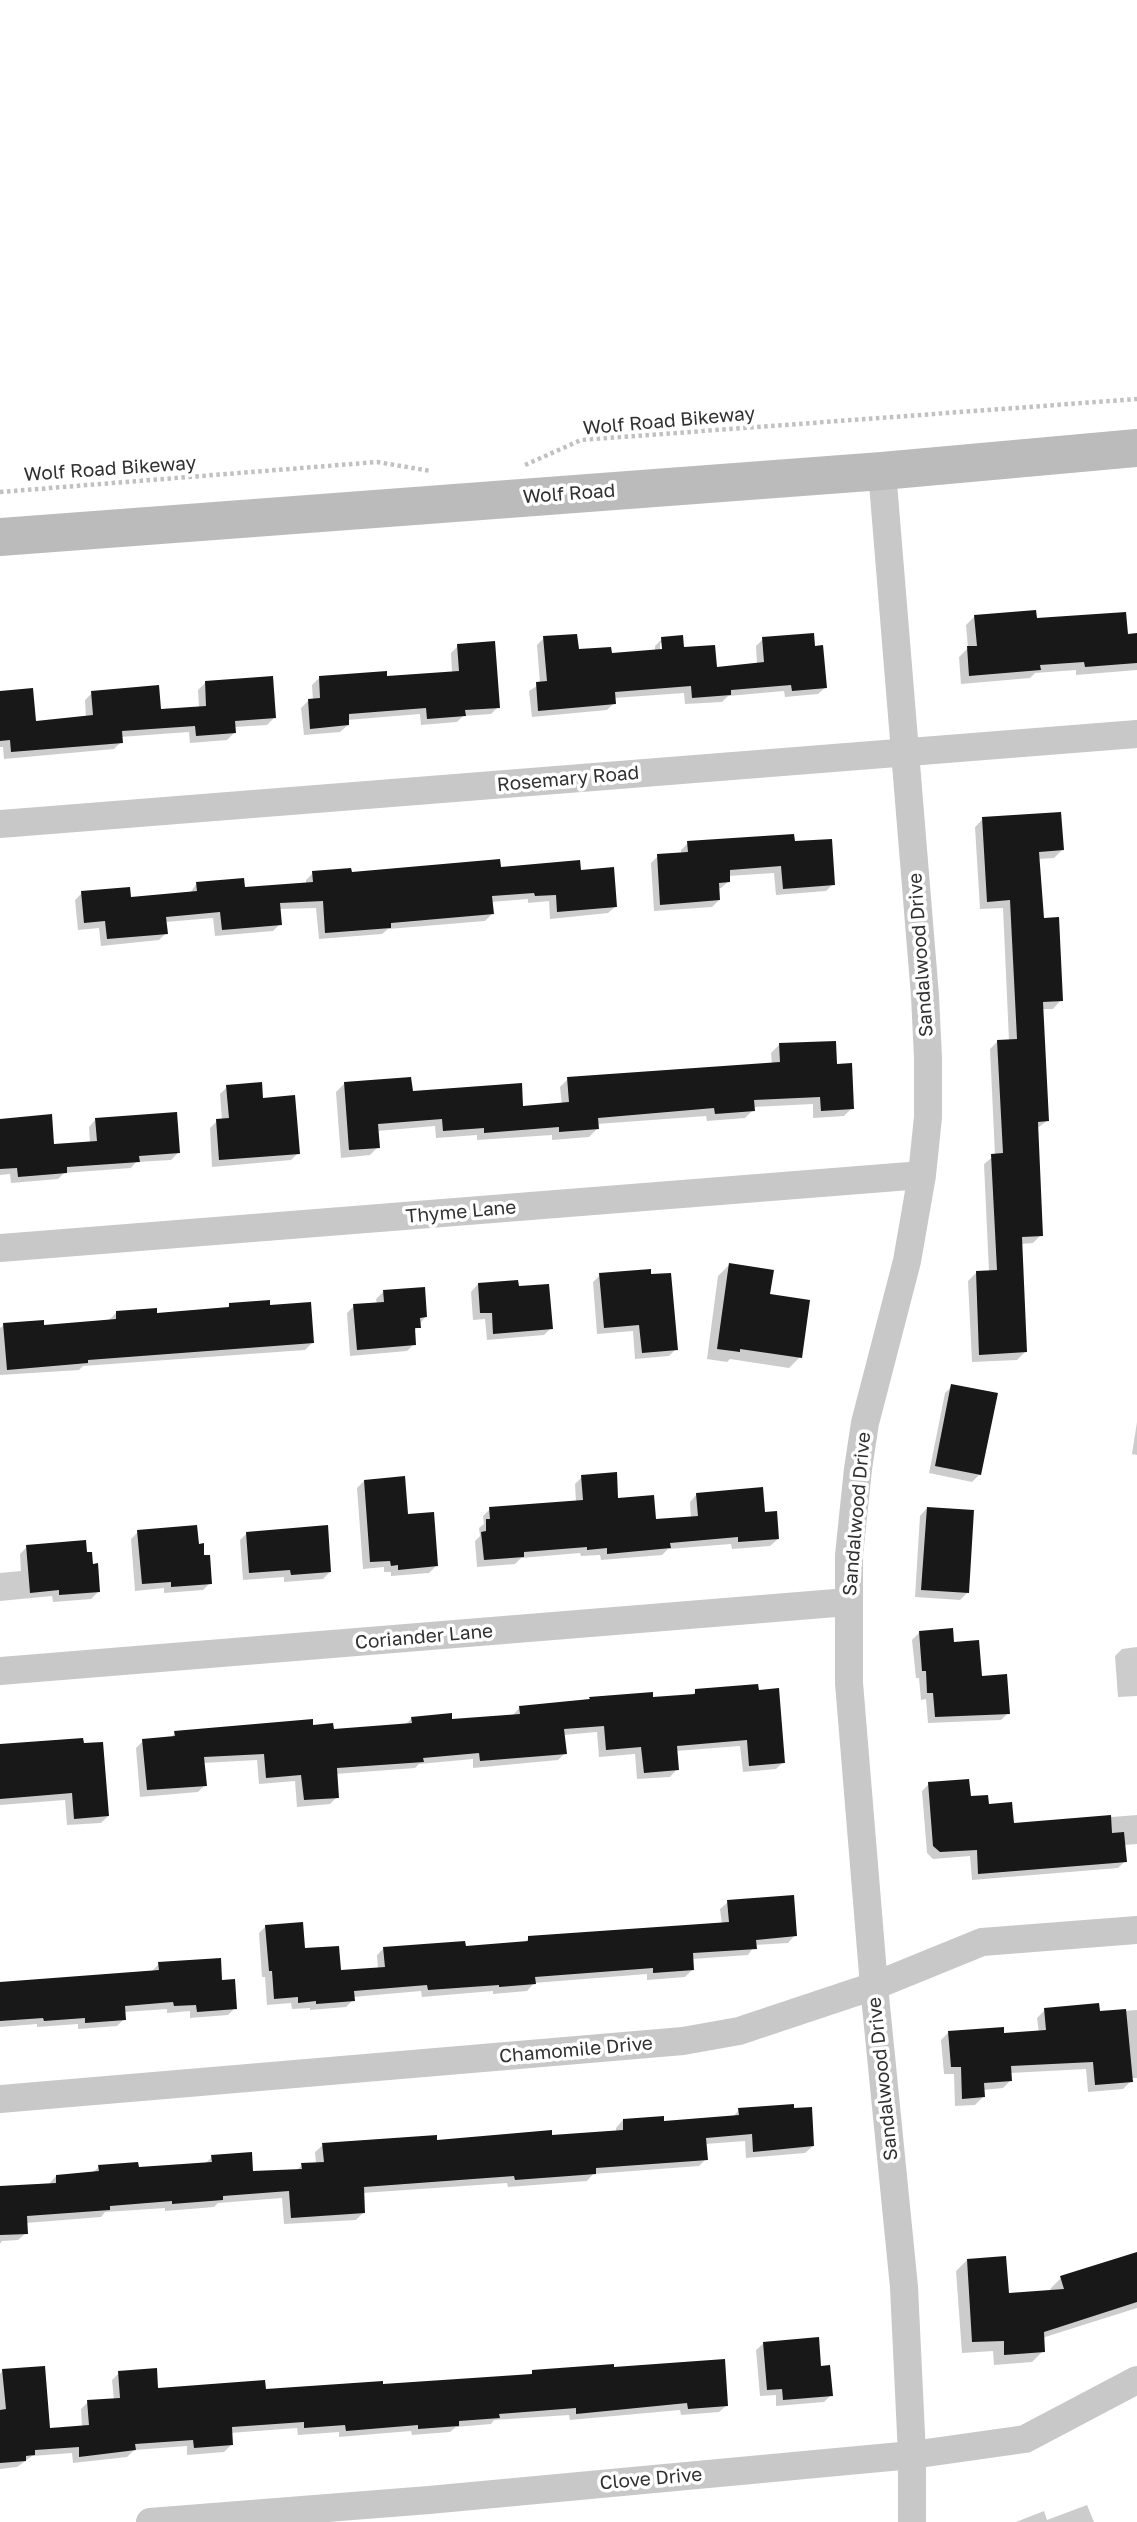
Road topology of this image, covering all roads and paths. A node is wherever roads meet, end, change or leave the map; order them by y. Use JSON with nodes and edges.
{"nodes":[{"id":1,"x":1137,"y":399,"type":"edge"},
{"id":2,"x":1137,"y":448,"type":"edge"},
{"id":3,"x":523,"y":466,"type":"dead end"},
{"id":4,"x":882,"y":471,"type":"junction"},
{"id":5,"x":433,"y":472,"type":"dead end"},
{"id":6,"x":0,"y":492,"type":"edge"},
{"id":7,"x":0,"y":537,"type":"edge"},
{"id":8,"x":1137,"y":734,"type":"edge"},
{"id":9,"x":904,"y":752,"type":"junction"},
{"id":10,"x":0,"y":824,"type":"edge"},
{"id":11,"x":922,"y":1175,"type":"junction"},
{"id":12,"x":0,"y":1248,"type":"edge"},
{"id":13,"x":848,"y":1602,"type":"junction"},
{"id":14,"x":0,"y":1671,"type":"edge"},
{"id":15,"x":1137,"y":1930,"type":"edge"},
{"id":16,"x":874,"y":1986,"type":"junction"},
{"id":17,"x":0,"y":2099,"type":"edge"},
{"id":18,"x":1137,"y":2380,"type":"edge"},
{"id":19,"x":912,"y":2455,"type":"junction"},
{"id":20,"x":364,"y":2513,"type":"edge"},
{"id":21,"x":150,"y":2522,"type":"edge"},
{"id":22,"x":912,"y":2522,"type":"edge"}],
"edges":[{"from":1,"to":3,"type":"path","name":"Wolf Road Bikeway"},
{"from":2,"to":4,"type":"main road","name":"Wolf Road"},
{"from":4,"to":7,"type":"main road","name":"Wolf Road"},
{"from":4,"to":9,"type":"street","name":"Sandalwood Drive"},
{"from":5,"to":6,"type":"path","name":"Wolf Road Bikeway"},
{"from":8,"to":9,"type":"street","name":"Rosemary Road"},
{"from":9,"to":10,"type":"street","name":"Rosemary Road"},
{"from":9,"to":11,"type":"street","name":"Sandalwood Drive"},
{"from":11,"to":12,"type":"street","name":"Thyme Lane"},
{"from":11,"to":13,"type":"street","name":"Sandalwood Drive"},
{"from":13,"to":14,"type":"street","name":"Coriander Lane"},
{"from":13,"to":16,"type":"street","name":"Sandalwood Drive"},
{"from":15,"to":16,"type":"street","name":"Chamomile Drive"},
{"from":16,"to":17,"type":"street","name":"Chamomile Drive"},
{"from":16,"to":19,"type":"street","name":"Sandalwood Drive"},
{"from":18,"to":19,"type":"street","name":"Clove Drive"},
{"from":19,"to":20,"type":"street","name":"Clove Drive"},
{"from":19,"to":22,"type":"street","name":"Sandalwood Drive"},
{"from":20,"to":21,"type":"street","name":"Clove Drive"}]}
